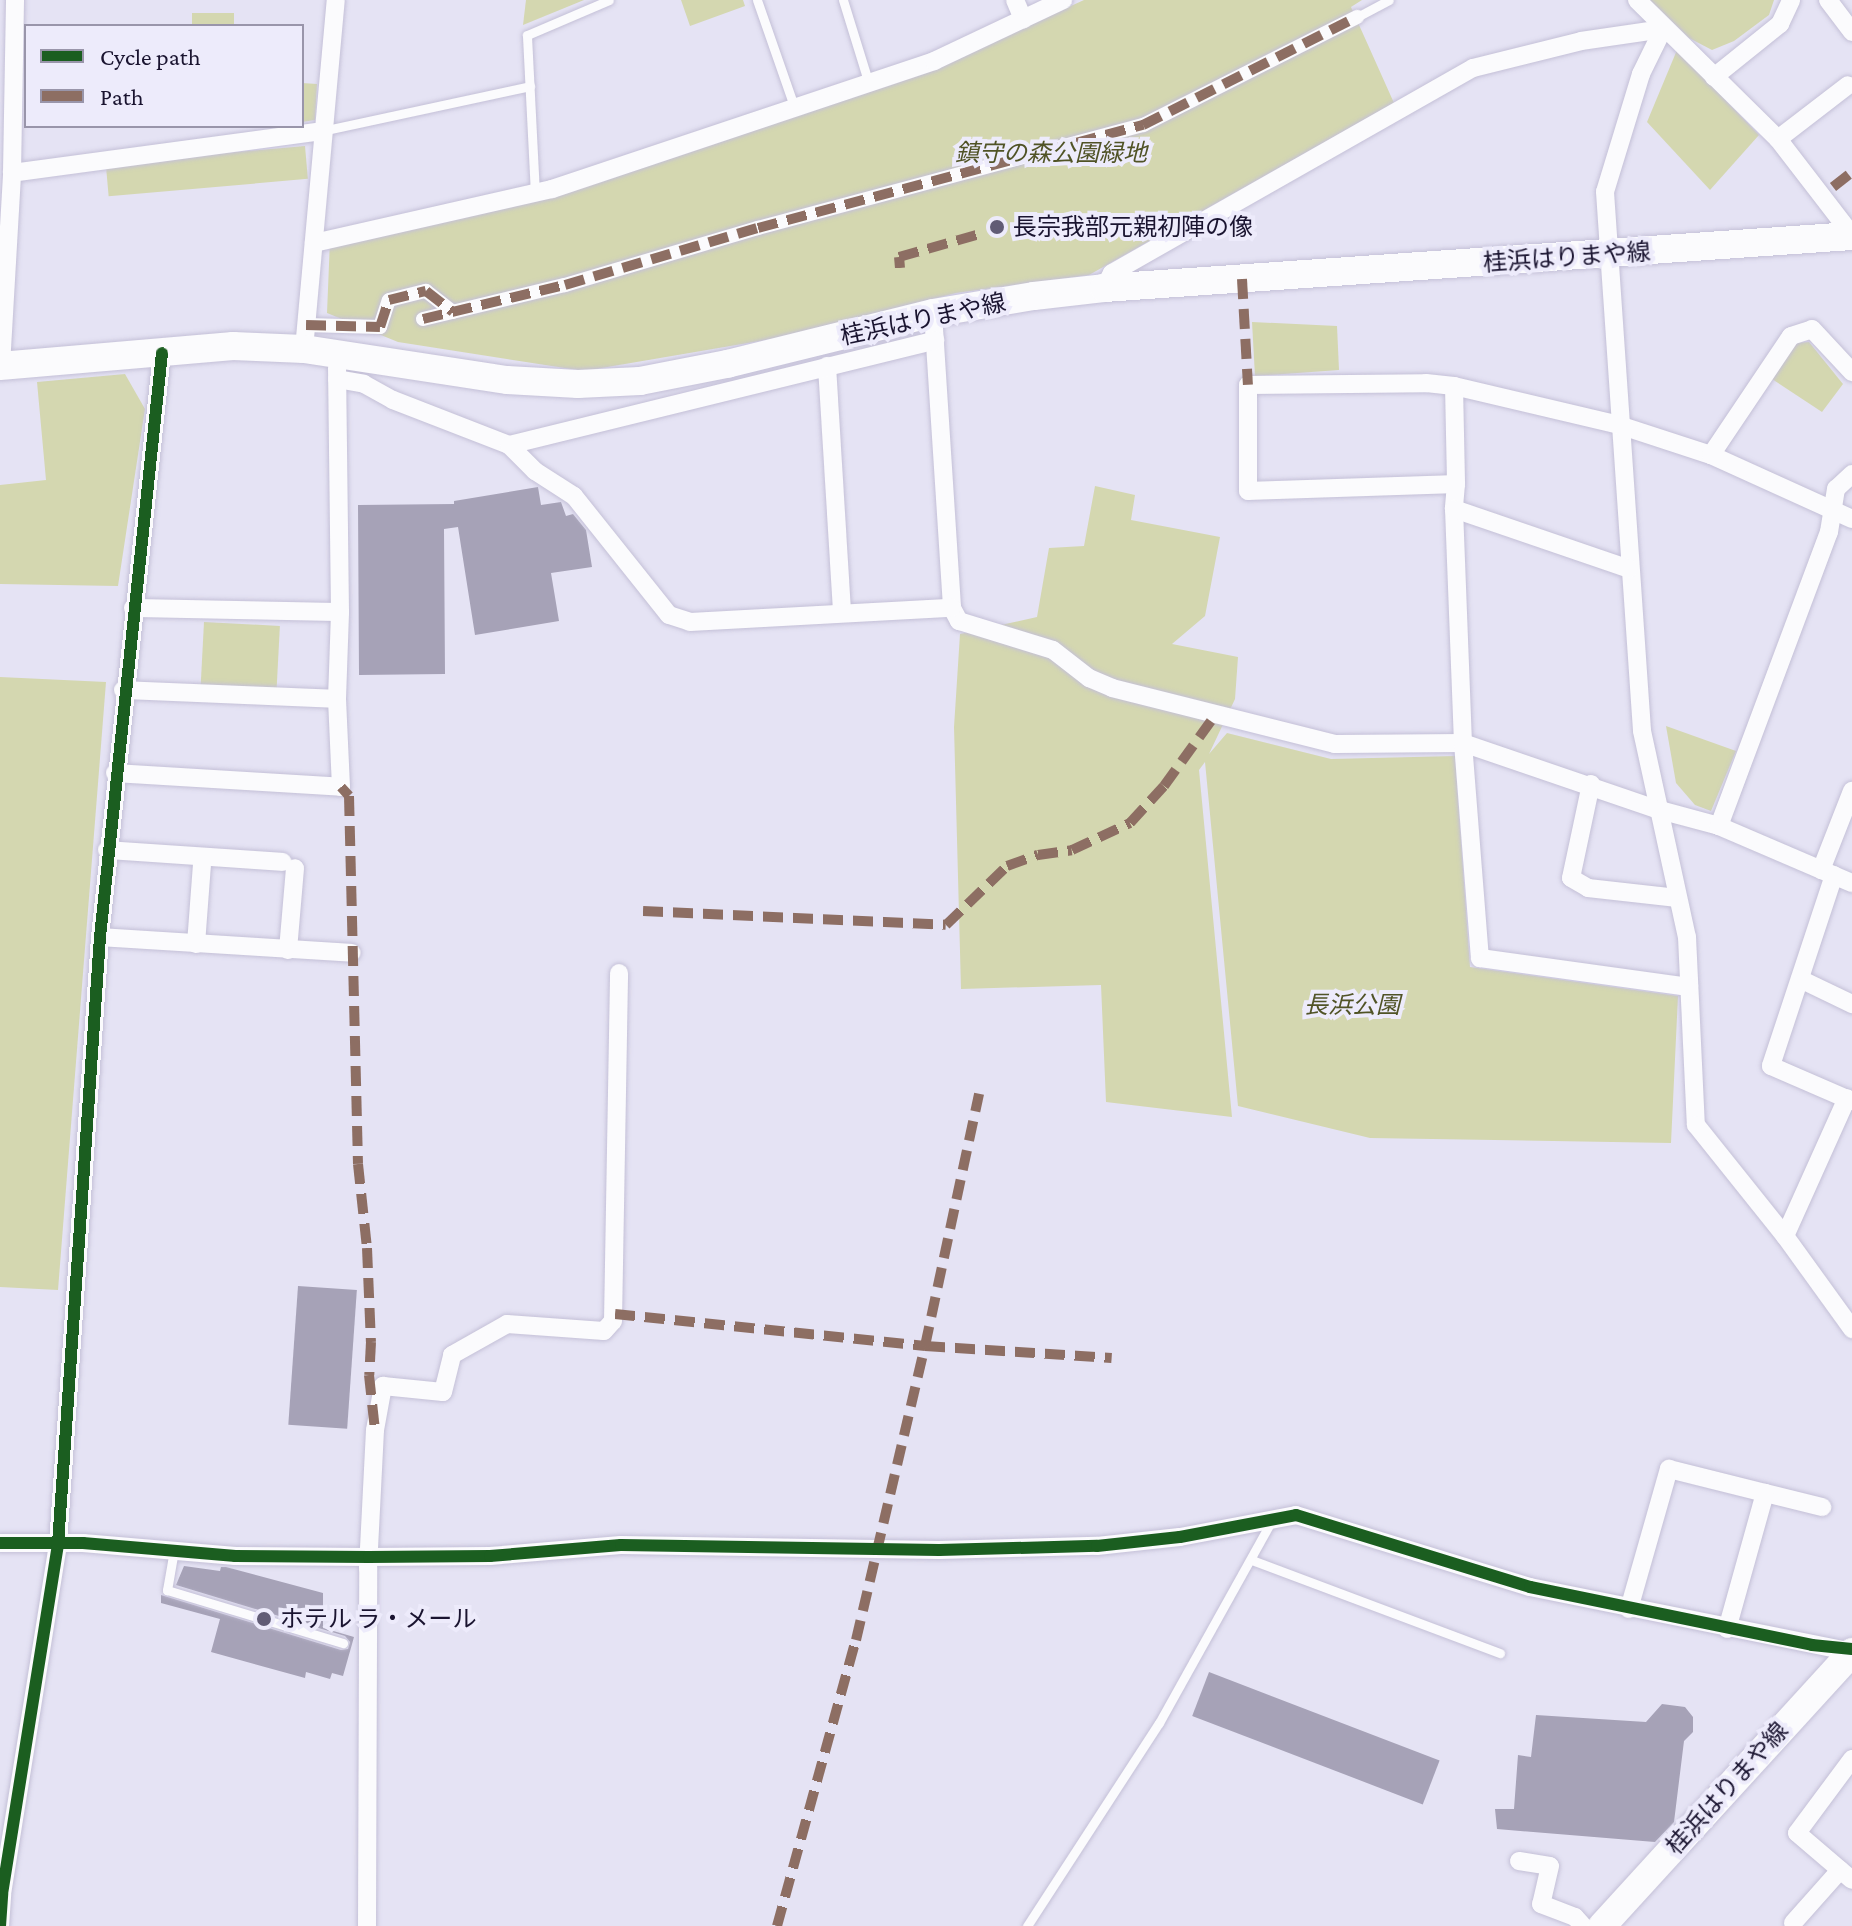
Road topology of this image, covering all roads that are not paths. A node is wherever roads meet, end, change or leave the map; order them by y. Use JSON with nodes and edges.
{"nodes":[{"id":1,"x":15,"y":0,"type":"edge"},
{"id":2,"x":336,"y":0,"type":"edge"},
{"id":3,"x":609,"y":0,"type":"edge"},
{"id":4,"x":757,"y":0,"type":"edge"},
{"id":5,"x":843,"y":0,"type":"edge"},
{"id":6,"x":1015,"y":0,"type":"edge"},
{"id":7,"x":1063,"y":0,"type":"edge"},
{"id":8,"x":1389,"y":0,"type":"edge"},
{"id":9,"x":1637,"y":0,"type":"edge"},
{"id":10,"x":1791,"y":0,"type":"edge"},
{"id":11,"x":1828,"y":0,"type":"edge"},
{"id":12,"x":1357,"y":17,"type":"joint"},
{"id":13,"x":1023,"y":19,"type":"junction"},
{"id":14,"x":1663,"y":29,"type":"junction"},
{"id":15,"x":1852,"y":32,"type":"edge"},
{"id":16,"x":1714,"y":77,"type":"junction"},
{"id":17,"x":869,"y":84,"type":"junction"},
{"id":18,"x":1848,"y":85,"type":"dead end"},
{"id":19,"x":530,"y":86,"type":"junction"},
{"id":20,"x":795,"y":109,"type":"junction"},
{"id":21,"x":322,"y":131,"type":"junction"},
{"id":22,"x":1778,"y":139,"type":"junction"},
{"id":23,"x":12,"y":173,"type":"junction"},
{"id":24,"x":535,"y":194,"type":"junction"},
{"id":25,"x":1852,"y":236,"type":"edge"},
{"id":26,"x":314,"y":243,"type":"junction"},
{"id":27,"x":1608,"y":255,"type":"junction"},
{"id":28,"x":1104,"y":288,"type":"junction"},
{"id":29,"x":453,"y":312,"type":"junction"},
{"id":30,"x":423,"y":319,"type":"dead end"},
{"id":31,"x":934,"y":327,"type":"junction"},
{"id":32,"x":305,"y":337,"type":"junction"},
{"id":33,"x":162,"y":353,"type":"junction"},
{"id":34,"x":0,"y":366,"type":"edge"},
{"id":35,"x":337,"y":366,"type":"junction"},
{"id":36,"x":827,"y":366,"type":"junction"},
{"id":37,"x":1852,"y":372,"type":"edge"},
{"id":38,"x":1454,"y":386,"type":"junction"},
{"id":39,"x":1619,"y":425,"type":"junction"},
{"id":40,"x":509,"y":445,"type":"junction"},
{"id":41,"x":1711,"y":455,"type":"junction"},
{"id":42,"x":1852,"y":474,"type":"edge"},
{"id":43,"x":1456,"y":484,"type":"junction"},
{"id":44,"x":1454,"y":509,"type":"junction"},
{"id":45,"x":1832,"y":510,"type":"junction"},
{"id":46,"x":1852,"y":519,"type":"edge"},
{"id":47,"x":1629,"y":569,"type":"junction"},
{"id":48,"x":133,"y":608,"type":"junction"},
{"id":49,"x":952,"y":608,"type":"junction"},
{"id":50,"x":340,"y":612,"type":"junction"},
{"id":51,"x":842,"y":612,"type":"junction"},
{"id":52,"x":123,"y":690,"type":"junction"},
{"id":53,"x":337,"y":699,"type":"junction"},
{"id":54,"x":1463,"y":743,"type":"junction"},
{"id":55,"x":115,"y":773,"type":"junction"},
{"id":56,"x":1591,"y":784,"type":"junction"},
{"id":57,"x":1852,"y":791,"type":"edge"},
{"id":58,"x":1656,"y":809,"type":"junction"},
{"id":59,"x":1719,"y":826,"type":"junction"},
{"id":60,"x":107,"y":850,"type":"junction"},
{"id":61,"x":202,"y":865,"type":"dead end"},
{"id":62,"x":1828,"y":872,"type":"junction"},
{"id":63,"x":1852,"y":883,"type":"edge"},
{"id":64,"x":1677,"y":898,"type":"junction"},
{"id":65,"x":100,"y":937,"type":"junction"},
{"id":66,"x":196,"y":944,"type":"junction"},
{"id":67,"x":288,"y":950,"type":"junction"},
{"id":68,"x":351,"y":953,"type":"dead end"},
{"id":69,"x":619,"y":973,"type":"dead end"},
{"id":70,"x":1800,"y":979,"type":"junction"},
{"id":71,"x":1689,"y":987,"type":"junction"},
{"id":72,"x":1852,"y":1004,"type":"edge"},
{"id":73,"x":1850,"y":1100,"type":"edge"},
{"id":74,"x":1785,"y":1236,"type":"junction"},
{"id":75,"x":1852,"y":1329,"type":"edge"},
{"id":76,"x":1765,"y":1493,"type":"junction"},
{"id":77,"x":1822,"y":1507,"type":"dead end"},
{"id":78,"x":1271,"y":1522,"type":"junction"},
{"id":79,"x":0,"y":1543,"type":"edge"},
{"id":80,"x":58,"y":1544,"type":"junction"},
{"id":81,"x":174,"y":1550,"type":"junction"},
{"id":82,"x":369,"y":1557,"type":"junction"},
{"id":83,"x":1252,"y":1560,"type":"junction"},
{"id":84,"x":1629,"y":1609,"type":"junction"},
{"id":85,"x":1727,"y":1629,"type":"junction"},
{"id":86,"x":343,"y":1643,"type":"dead end"},
{"id":87,"x":1852,"y":1652,"type":"edge"},
{"id":88,"x":1500,"y":1653,"type":"dead end"},
{"id":89,"x":1852,"y":1759,"type":"edge"},
{"id":90,"x":1519,"y":1861,"type":"dead end"},
{"id":91,"x":1846,"y":1875,"type":"edge"},
{"id":92,"x":1793,"y":1923,"type":"dead end"},
{"id":93,"x":0,"y":1926,"type":"edge"},
{"id":94,"x":367,"y":1926,"type":"edge"},
{"id":95,"x":1027,"y":1926,"type":"edge"},
{"id":96,"x":1583,"y":1926,"type":"edge"},
{"id":97,"x":1602,"y":1926,"type":"edge"}],
"edges":[{"from":1,"to":23,"type":"street"},
{"from":2,"to":21,"type":"street"},
{"from":3,"to":19,"type":"lane"},
{"from":4,"to":20,"type":"lane"},
{"from":5,"to":17,"type":"lane"},
{"from":6,"to":13,"type":"street"},
{"from":7,"to":13,"type":"street"},
{"from":8,"to":12,"type":"lane"},
{"from":9,"to":14,"type":"street"},
{"from":10,"to":16,"type":"street"},
{"from":11,"to":15,"type":"street"},
{"from":12,"to":29,"type":"street"},
{"from":13,"to":17,"type":"street"},
{"from":14,"to":16,"type":"street"},
{"from":14,"to":27,"type":"street"},
{"from":14,"to":28,"type":"street"},
{"from":16,"to":22,"type":"street"},
{"from":17,"to":20,"type":"street"},
{"from":18,"to":22,"type":"street"},
{"from":19,"to":21,"type":"lane"},
{"from":19,"to":24,"type":"lane"},
{"from":20,"to":24,"type":"street"},
{"from":21,"to":23,"type":"street"},
{"from":21,"to":26,"type":"street"},
{"from":22,"to":25,"type":"street"},
{"from":23,"to":34,"type":"street"},
{"from":24,"to":26,"type":"street"},
{"from":25,"to":27,"type":"main road","name":"桂浜はりまや線"},
{"from":26,"to":32,"type":"street"},
{"from":27,"to":28,"type":"main road","name":"桂浜はりまや線"},
{"from":27,"to":39,"type":"street"},
{"from":28,"to":31,"type":"main road","name":"桂浜はりまや線"},
{"from":29,"to":30,"type":"street"},
{"from":29,"to":32,"type":"street"},
{"from":31,"to":35,"type":"main road","name":"桂浜はりまや線"},
{"from":31,"to":36,"type":"street"},
{"from":31,"to":49,"type":"street"},
{"from":32,"to":33,"type":"main road","name":"桂浜はりまや線"},
{"from":32,"to":35,"type":"main road","name":"桂浜はりまや線"},
{"from":33,"to":34,"type":"main road","name":"桂浜はりまや線"},
{"from":33,"to":48,"type":"street"},
{"from":35,"to":40,"type":"street"},
{"from":35,"to":50,"type":"street"},
{"from":36,"to":40,"type":"street"},
{"from":36,"to":51,"type":"street"},
{"from":37,"to":41,"type":"street"},
{"from":38,"to":39,"type":"street"},
{"from":38,"to":43,"type":"street"},
{"from":38,"to":43,"type":"street"},
{"from":39,"to":41,"type":"street"},
{"from":39,"to":47,"type":"street"},
{"from":40,"to":51,"type":"street"},
{"from":41,"to":45,"type":"street"},
{"from":42,"to":45,"type":"street"},
{"from":43,"to":44,"type":"street"},
{"from":44,"to":47,"type":"street"},
{"from":44,"to":54,"type":"street"},
{"from":45,"to":46,"type":"street"},
{"from":45,"to":59,"type":"street"},
{"from":47,"to":58,"type":"street"},
{"from":48,"to":50,"type":"street"},
{"from":48,"to":52,"type":"street"},
{"from":49,"to":51,"type":"street"},
{"from":49,"to":54,"type":"street"},
{"from":50,"to":53,"type":"street"},
{"from":52,"to":53,"type":"street"},
{"from":52,"to":55,"type":"street"},
{"from":53,"to":55,"type":"street"},
{"from":54,"to":56,"type":"street"},
{"from":54,"to":71,"type":"street"},
{"from":55,"to":60,"type":"street"},
{"from":56,"to":58,"type":"street"},
{"from":56,"to":64,"type":"street"},
{"from":57,"to":62,"type":"street"},
{"from":58,"to":59,"type":"street"},
{"from":58,"to":64,"type":"street"},
{"from":59,"to":62,"type":"street"},
{"from":60,"to":65,"type":"street"},
{"from":60,"to":67,"type":"street"},
{"from":61,"to":66,"type":"street"},
{"from":62,"to":63,"type":"street"},
{"from":62,"to":70,"type":"street"},
{"from":64,"to":71,"type":"street"},
{"from":65,"to":66,"type":"street"},
{"from":65,"to":80,"type":"street"},
{"from":66,"to":67,"type":"street"},
{"from":67,"to":68,"type":"street"},
{"from":69,"to":82,"type":"street"},
{"from":70,"to":72,"type":"street"},
{"from":70,"to":73,"type":"street"},
{"from":71,"to":74,"type":"street"},
{"from":73,"to":74,"type":"street"},
{"from":74,"to":75,"type":"street"},
{"from":76,"to":77,"type":"street"},
{"from":76,"to":84,"type":"street"},
{"from":76,"to":85,"type":"street"},
{"from":78,"to":82,"type":"street"},
{"from":78,"to":83,"type":"lane"},
{"from":78,"to":84,"type":"street"},
{"from":79,"to":80,"type":"street"},
{"from":80,"to":81,"type":"street"},
{"from":80,"to":93,"type":"street"},
{"from":81,"to":82,"type":"street"},
{"from":81,"to":86,"type":"lane"},
{"from":82,"to":94,"type":"street"},
{"from":83,"to":88,"type":"lane"},
{"from":83,"to":95,"type":"lane"},
{"from":84,"to":85,"type":"street"},
{"from":85,"to":87,"type":"street"},
{"from":87,"to":97,"type":"main road","name":"桂浜はりまや線"},
{"from":89,"to":91,"type":"street"},
{"from":90,"to":96,"type":"street"},
{"from":91,"to":92,"type":"street"}]}
